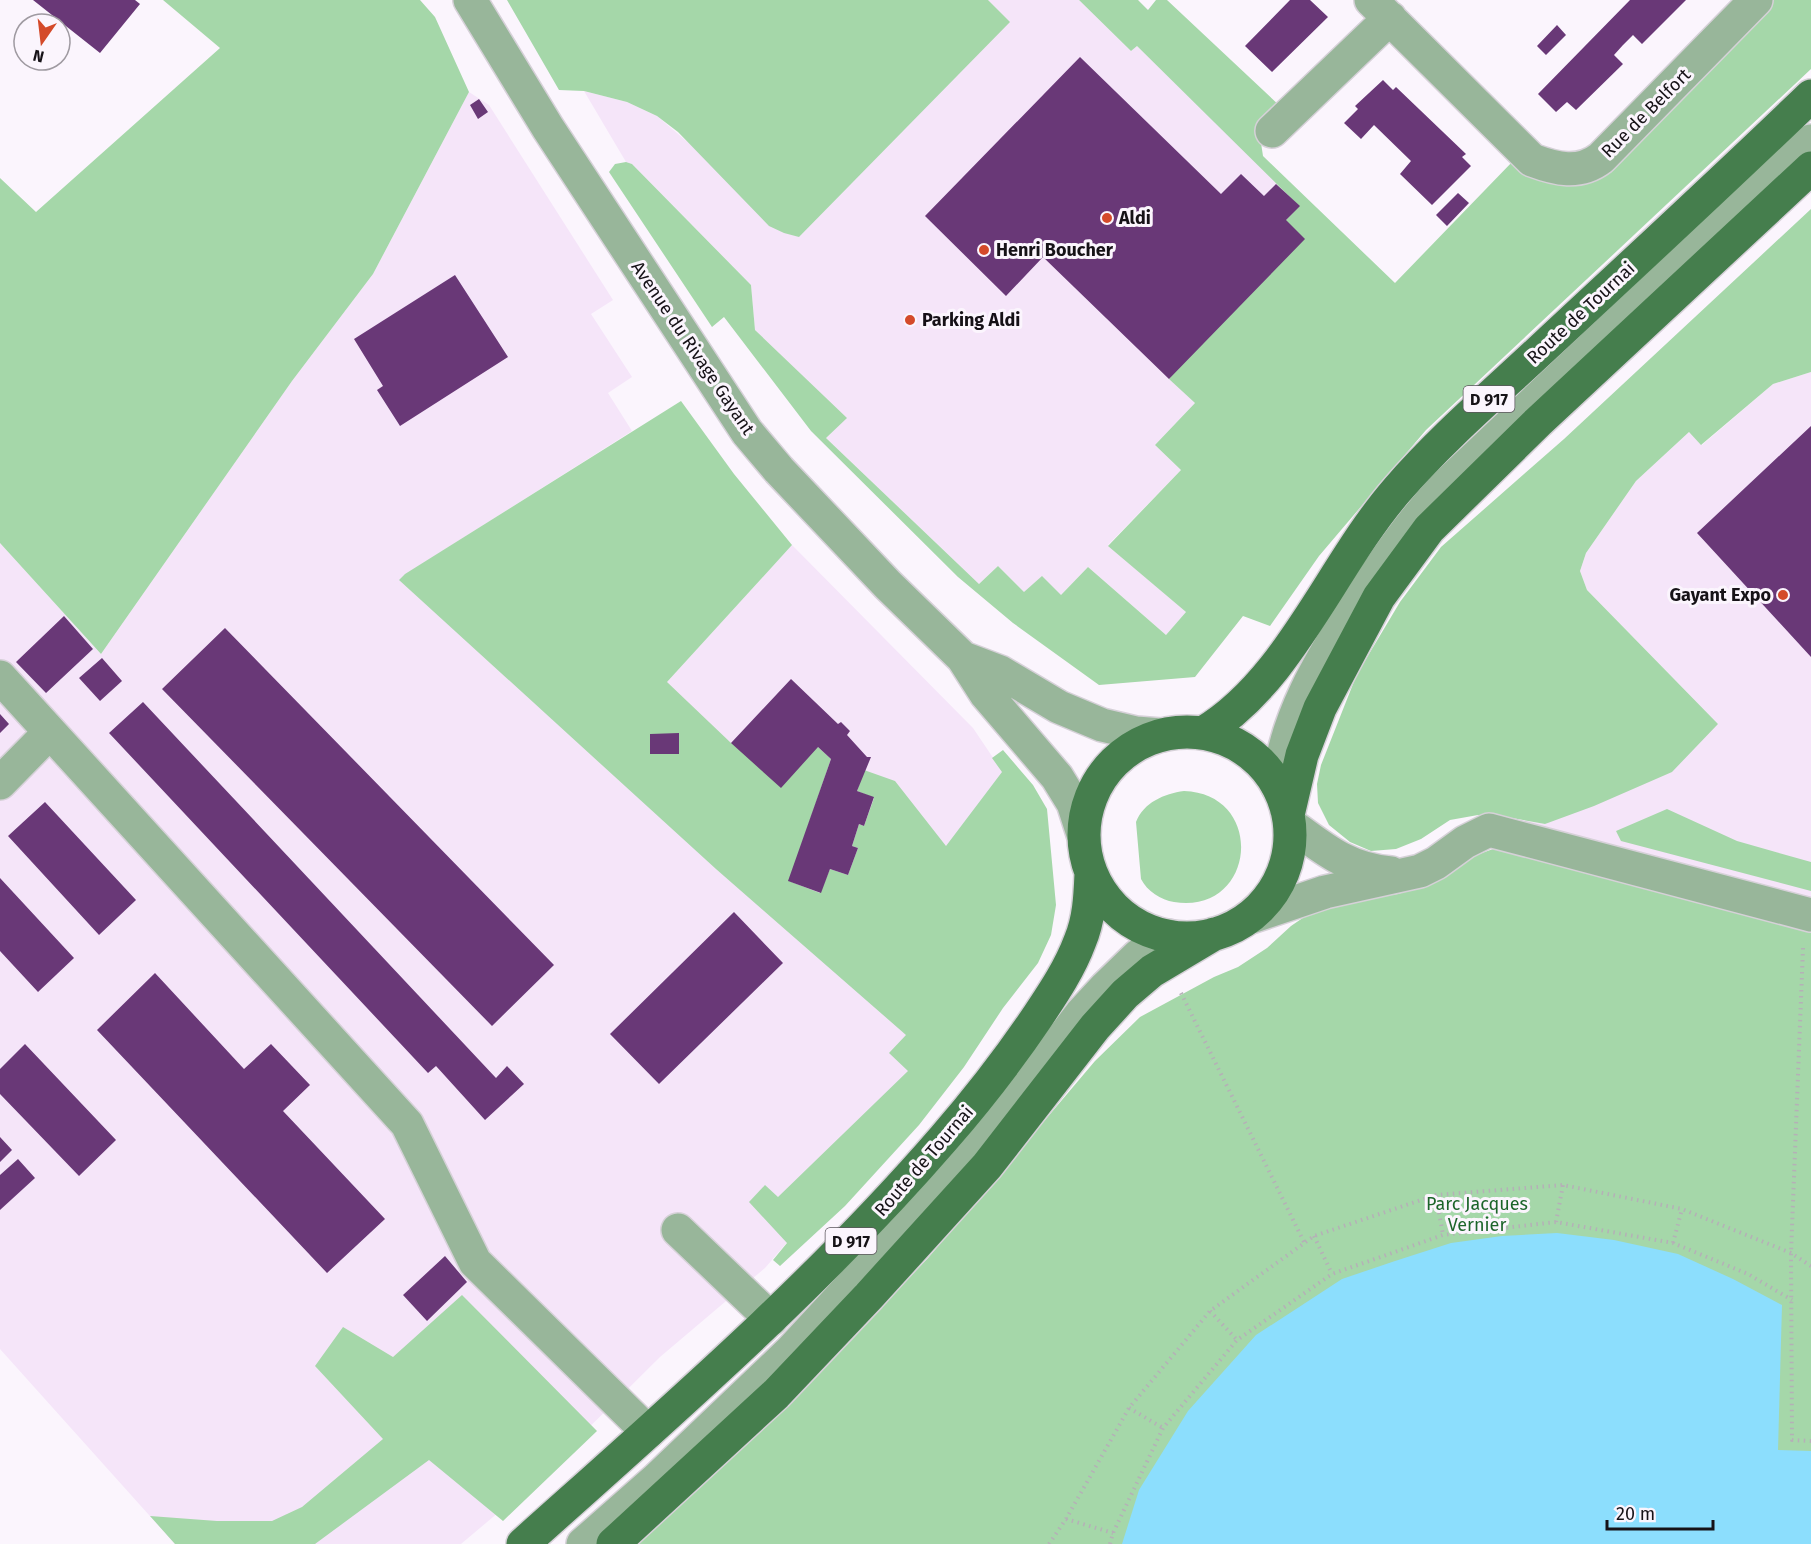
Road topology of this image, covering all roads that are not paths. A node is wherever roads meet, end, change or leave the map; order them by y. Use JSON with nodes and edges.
{"nodes":[{"id":1,"x":470,"y":0,"type":"edge"},
{"id":2,"x":1756,"y":0,"type":"edge"},
{"id":3,"x":1381,"y":9,"type":"edge"},
{"id":4,"x":1811,"y":96,"type":"edge"},
{"id":5,"x":1272,"y":131,"type":"dead end"},
{"id":6,"x":1811,"y":141,"type":"edge"},
{"id":7,"x":1811,"y":168,"type":"edge"},
{"id":8,"x":963,"y":658,"type":"junction"},
{"id":9,"x":0,"y":677,"type":"edge"},
{"id":10,"x":49,"y":733,"type":"junction"},
{"id":11,"x":1203,"y":733,"type":"junction"},
{"id":12,"x":1161,"y":735,"type":"junction"},
{"id":13,"x":0,"y":783,"type":"edge"},
{"id":14,"x":1285,"y":809,"type":"junction"},
{"id":15,"x":1083,"y":834,"type":"junction"},
{"id":16,"x":1091,"y":874,"type":"junction"},
{"id":17,"x":1408,"y":875,"type":"junction"},
{"id":18,"x":1808,"y":915,"type":"edge"},
{"id":19,"x":1251,"y":916,"type":"junction"},
{"id":20,"x":1214,"y":934,"type":"junction"},
{"id":21,"x":1168,"y":936,"type":"junction"},
{"id":22,"x":678,"y":1230,"type":"dead end"},
{"id":23,"x":771,"y":1319,"type":"junction"},
{"id":24,"x":648,"y":1432,"type":"junction"},
{"id":25,"x":523,"y":1544,"type":"edge"},
{"id":26,"x":583,"y":1544,"type":"edge"},
{"id":27,"x":613,"y":1544,"type":"edge"}],
"edges":[{"from":1,"to":8,"type":"street","name":"Avenue du Rivage Gayant"},
{"from":2,"to":3,"type":"street","name":"Rue de Belfort"},
{"from":3,"to":5,"type":"street","name":"Rue de Belfort"},
{"from":4,"to":11,"type":"main road","name":"Route de Tournai","number":"D 917"},
{"from":6,"to":14,"type":"street"},
{"from":7,"to":14,"type":"main road","number":"D 917"},
{"from":8,"to":12,"type":"street","name":"Avenue du Rivage Gayant"},
{"from":8,"to":15,"type":"street","name":"Avenue du Rivage Gayant"},
{"from":9,"to":10,"type":"street"},
{"from":10,"to":13,"type":"street"},
{"from":10,"to":24,"type":"street"},
{"from":11,"to":12,"type":"main road"},
{"from":11,"to":14,"type":"main road"},
{"from":12,"to":15,"type":"main road"},
{"from":14,"to":17,"type":"street"},
{"from":14,"to":19,"type":"main road"},
{"from":15,"to":16,"type":"main road"},
{"from":16,"to":21,"type":"main road"},
{"from":16,"to":23,"type":"main road","name":"Route de Tournai","number":"D 917"},
{"from":17,"to":18,"type":"street"},
{"from":17,"to":19,"type":"street"},
{"from":19,"to":20,"type":"main road"},
{"from":20,"to":21,"type":"main road"},
{"from":20,"to":27,"type":"main road","number":"D 917"},
{"from":21,"to":26,"type":"street"},
{"from":22,"to":23,"type":"street"},
{"from":23,"to":24,"type":"main road","name":"Route de Tournai","number":"D 917"},
{"from":24,"to":25,"type":"main road","name":"Route de Tournai","number":"D 917"}]}
